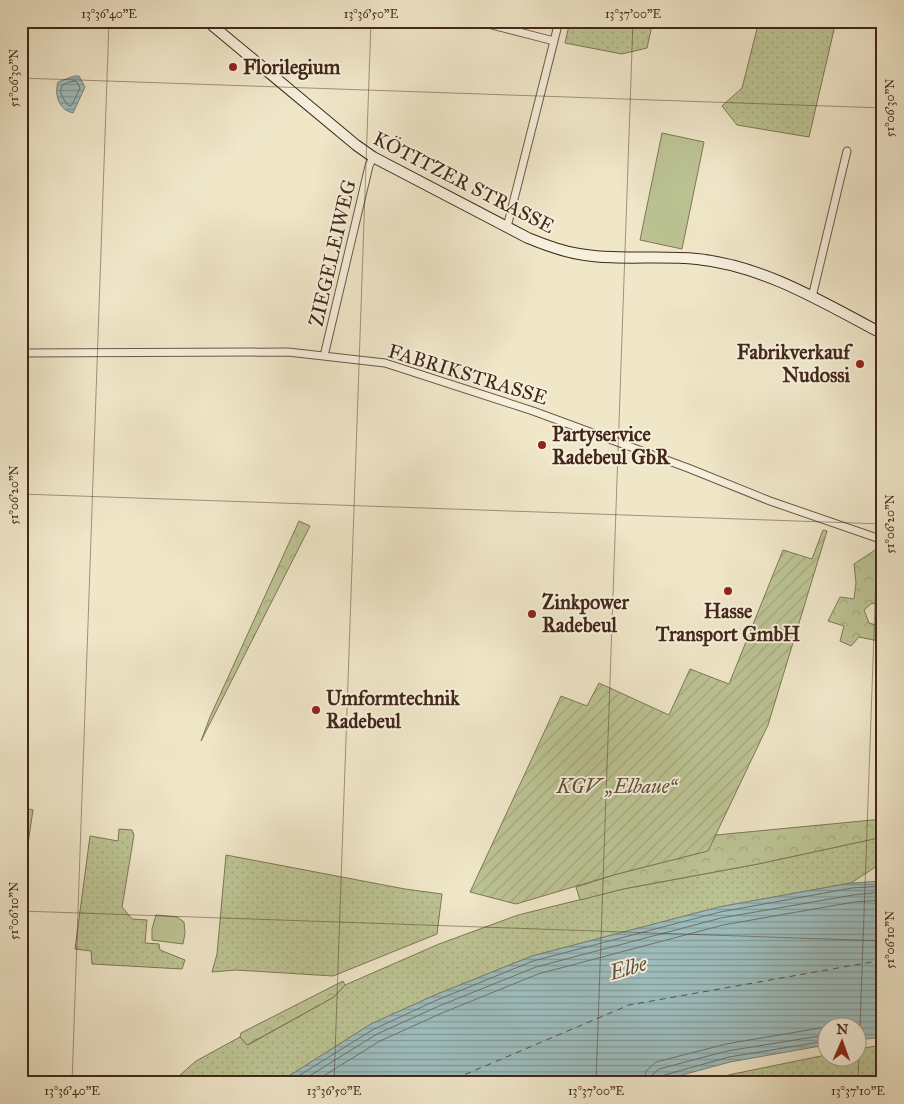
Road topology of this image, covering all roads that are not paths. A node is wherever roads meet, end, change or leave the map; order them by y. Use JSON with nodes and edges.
{"nodes":[{"id":1,"x":207,"y":21,"type":"edge"},
{"id":2,"x":476,"y":21,"type":"edge"},
{"id":3,"x":558,"y":21,"type":"edge"},
{"id":4,"x":554,"y":41,"type":"junction"},
{"id":5,"x":847,"y":151,"type":"dead end"},
{"id":6,"x":373,"y":157,"type":"junction"},
{"id":7,"x":507,"y":227,"type":"junction"},
{"id":8,"x":812,"y":297,"type":"junction"},
{"id":9,"x":883,"y":334,"type":"edge"},
{"id":10,"x":21,"y":353,"type":"edge"},
{"id":11,"x":324,"y":356,"type":"junction"},
{"id":12,"x":883,"y":540,"type":"edge"}],
"edges":[{"from":1,"to":6,"type":"street","name":"KÖTITZER STRASSE"},
{"from":2,"to":4,"type":"street"},
{"from":3,"to":4,"type":"street"},
{"from":4,"to":7,"type":"street"},
{"from":5,"to":8,"type":"street"},
{"from":6,"to":7,"type":"street","name":"KÖTITZER STRASSE"},
{"from":6,"to":11,"type":"street","name":"ZIEGELEIWEG"},
{"from":7,"to":8,"type":"street","name":"KÖTITZER STRASSE"},
{"from":8,"to":9,"type":"street","name":"KÖTITZER STRASSE"},
{"from":10,"to":11,"type":"street","name":"FABRIKSTRASSE"},
{"from":11,"to":12,"type":"street","name":"FABRIKSTRASSE"}]}
